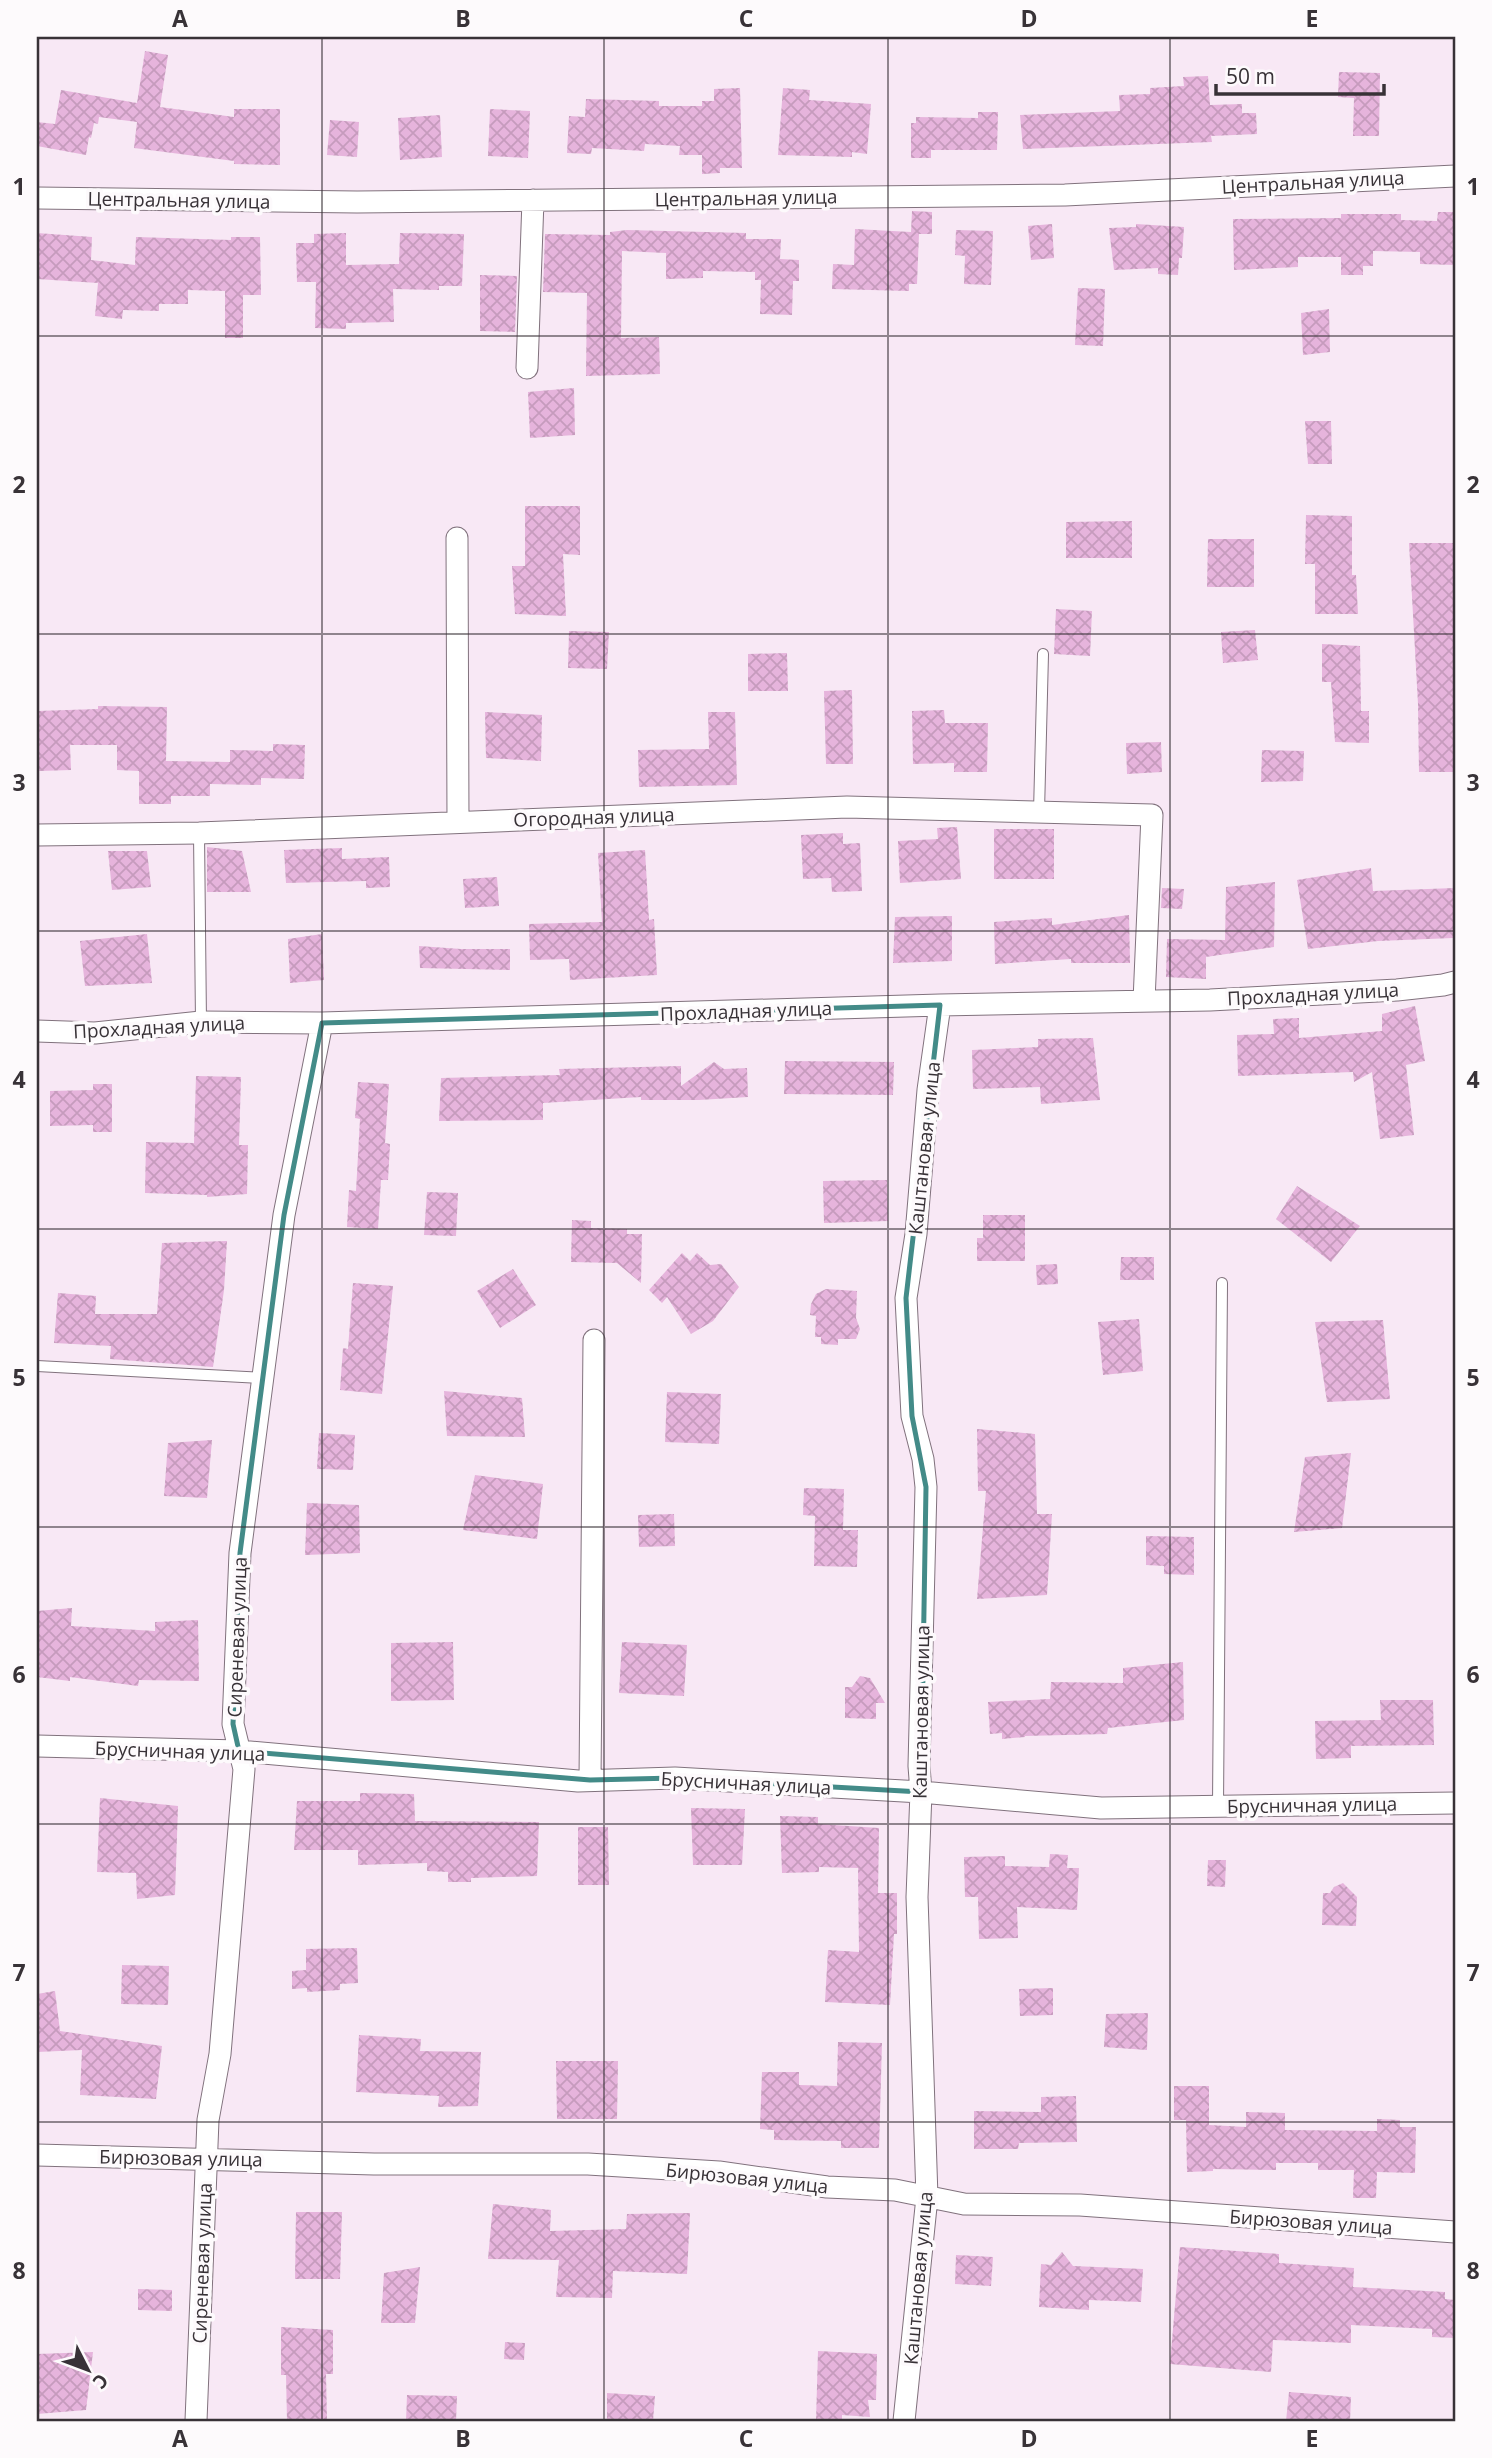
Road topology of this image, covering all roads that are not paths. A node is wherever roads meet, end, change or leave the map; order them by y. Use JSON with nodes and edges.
{"nodes":[{"id":1,"x":1455,"y":176,"type":"edge"},
{"id":2,"x":37,"y":198,"type":"edge"},
{"id":3,"x":533,"y":200,"type":"junction"},
{"id":4,"x":527,"y":368,"type":"dead end"},
{"id":5,"x":457,"y":538,"type":"dead end"},
{"id":6,"x":1043,"y":654,"type":"dead end"},
{"id":7,"x":1039,"y":813,"type":"junction"},
{"id":8,"x":458,"y":822,"type":"junction"},
{"id":9,"x":199,"y":833,"type":"junction"},
{"id":10,"x":37,"y":835,"type":"edge"},
{"id":11,"x":1455,"y":982,"type":"edge"},
{"id":12,"x":1144,"y":1001,"type":"junction"},
{"id":13,"x":940,"y":1005,"type":"junction"},
{"id":14,"x":201,"y":1022,"type":"junction"},
{"id":15,"x":322,"y":1023,"type":"junction"},
{"id":16,"x":37,"y":1031,"type":"edge"},
{"id":17,"x":1222,"y":1283,"type":"dead end"},
{"id":18,"x":594,"y":1340,"type":"dead end"},
{"id":19,"x":37,"y":1366,"type":"edge"},
{"id":20,"x":263,"y":1378,"type":"junction"},
{"id":21,"x":37,"y":1746,"type":"edge"},
{"id":22,"x":239,"y":1751,"type":"junction"},
{"id":23,"x":590,"y":1780,"type":"junction"},
{"id":24,"x":921,"y":1792,"type":"junction"},
{"id":25,"x":1455,"y":1803,"type":"edge"},
{"id":26,"x":1218,"y":1806,"type":"junction"},
{"id":27,"x":37,"y":2155,"type":"edge"},
{"id":28,"x":206,"y":2158,"type":"junction"},
{"id":29,"x":928,"y":2197,"type":"junction"},
{"id":30,"x":1455,"y":2232,"type":"edge"},
{"id":31,"x":196,"y":2421,"type":"edge"},
{"id":32,"x":904,"y":2421,"type":"edge"}],
"edges":[{"from":1,"to":3,"type":"street","name":"Центральная улица"},
{"from":2,"to":3,"type":"street","name":"Центральная улица"},
{"from":3,"to":4,"type":"street"},
{"from":5,"to":8,"type":"street"},
{"from":6,"to":7,"type":"lane"},
{"from":7,"to":8,"type":"street","name":"Огородная улица"},
{"from":7,"to":12,"type":"street","name":"Огородная улица"},
{"from":8,"to":9,"type":"street","name":"Огородная улица"},
{"from":9,"to":10,"type":"street","name":"Огородная улица"},
{"from":9,"to":14,"type":"lane"},
{"from":11,"to":12,"type":"street","name":"Прохладная улица"},
{"from":12,"to":13,"type":"street","name":"Прохладная улица"},
{"from":13,"to":15,"type":"street","name":"Прохладная улица"},
{"from":13,"to":24,"type":"street","name":"Каштановая улица"},
{"from":14,"to":15,"type":"street","name":"Прохладная улица"},
{"from":14,"to":16,"type":"street","name":"Прохладная улица"},
{"from":15,"to":20,"type":"street","name":"Сиреневая улица"},
{"from":17,"to":26,"type":"lane"},
{"from":18,"to":23,"type":"street"},
{"from":19,"to":20,"type":"lane"},
{"from":20,"to":22,"type":"street","name":"Сиреневая улица"},
{"from":21,"to":22,"type":"street","name":"Брусничная улица"},
{"from":22,"to":23,"type":"street","name":"Брусничная улица"},
{"from":22,"to":28,"type":"street","name":"Сиреневая улица"},
{"from":23,"to":24,"type":"street","name":"Брусничная улица"},
{"from":24,"to":26,"type":"street","name":"Брусничная улица"},
{"from":24,"to":29,"type":"street","name":"Каштановая улица"},
{"from":25,"to":26,"type":"street","name":"Брусничная улица"},
{"from":27,"to":28,"type":"street","name":"Бирюзовая улица"},
{"from":28,"to":29,"type":"street","name":"Бирюзовая улица"},
{"from":28,"to":31,"type":"street","name":"Сиреневая улица"},
{"from":29,"to":30,"type":"street","name":"Бирюзовая улица"},
{"from":29,"to":32,"type":"street","name":"Каштановая улица"}]}
